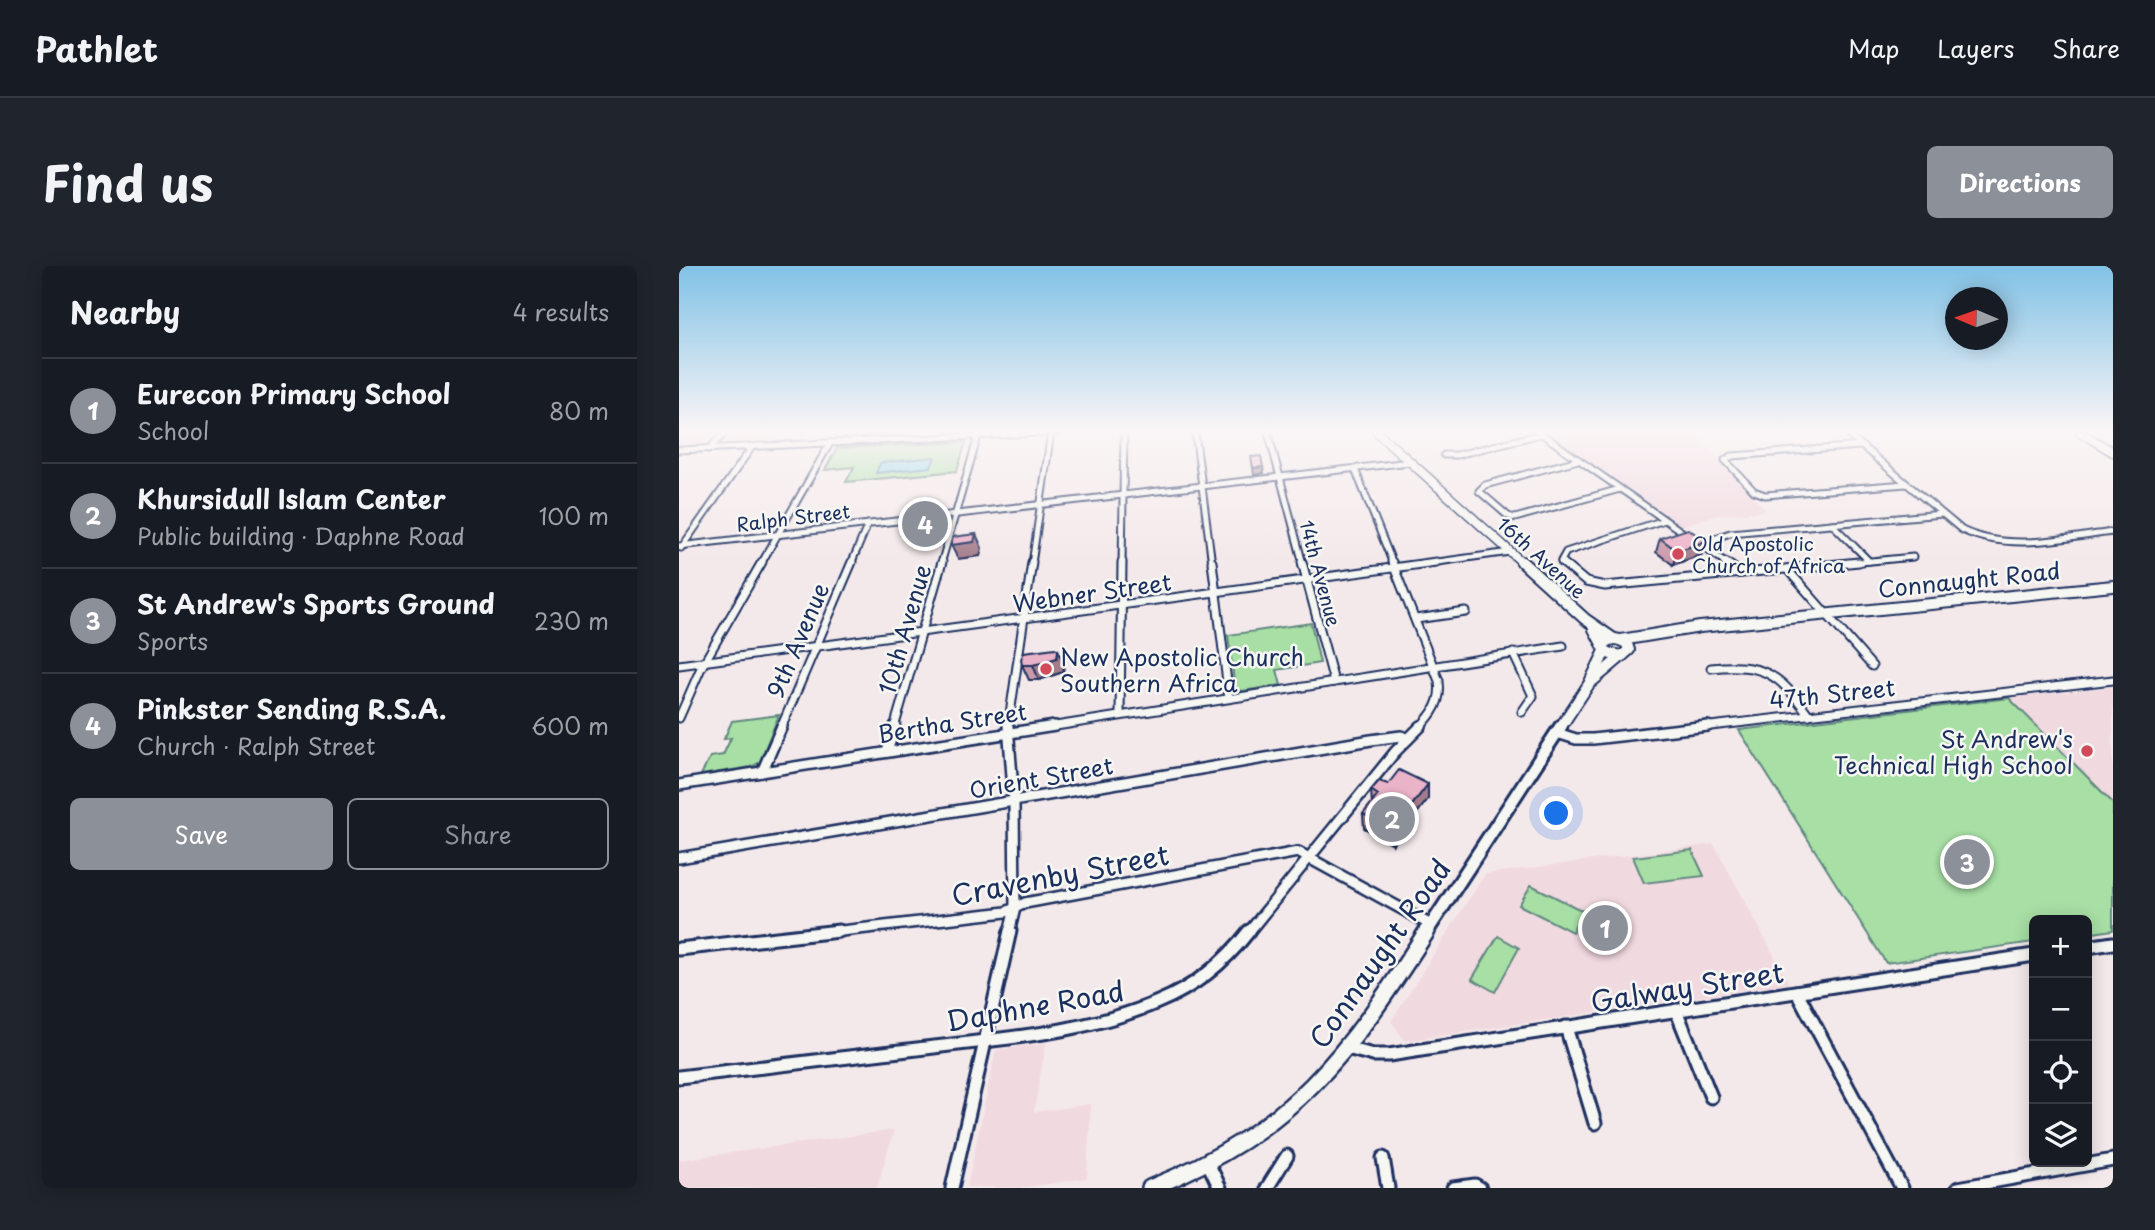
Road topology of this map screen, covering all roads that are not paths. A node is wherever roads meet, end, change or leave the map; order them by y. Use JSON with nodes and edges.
{"nodes":[{"id":1,"x":732,"y":475,"type":"edge"},
{"id":2,"x":811,"y":475,"type":"edge"},
{"id":3,"x":966,"y":475,"type":"edge"},
{"id":4,"x":1044,"y":475,"type":"edge"},
{"id":5,"x":1123,"y":475,"type":"edge"},
{"id":6,"x":1201,"y":475,"type":"edge"},
{"id":7,"x":1298,"y":475,"type":"edge"},
{"id":8,"x":1357,"y":475,"type":"edge"},
{"id":9,"x":1424,"y":475,"type":"edge"},
{"id":10,"x":1522,"y":475,"type":"edge"},
{"id":11,"x":1600,"y":475,"type":"edge"},
{"id":12,"x":1739,"y":475,"type":"edge"},
{"id":13,"x":1895,"y":475,"type":"edge"},
{"id":14,"x":1279,"y":477,"type":"junction"},
{"id":15,"x":1906,"y":484,"type":"junction"},
{"id":16,"x":1203,"y":486,"type":"junction"},
{"id":17,"x":1620,"y":489,"type":"junction"},
{"id":18,"x":1123,"y":495,"type":"junction"},
{"id":19,"x":1039,"y":505,"type":"junction"},
{"id":20,"x":955,"y":514,"type":"junction"},
{"id":21,"x":1942,"y":514,"type":"junction"},
{"id":22,"x":1664,"y":520,"type":"junction"},
{"id":23,"x":867,"y":524,"type":"junction"},
{"id":24,"x":1832,"y":524,"type":"junction"},
{"id":25,"x":2113,"y":532,"type":"edge"},
{"id":26,"x":777,"y":535,"type":"junction"},
{"id":27,"x":1699,"y":544,"type":"junction"},
{"id":28,"x":680,"y":547,"type":"edge"},
{"id":29,"x":1510,"y":552,"type":"junction"},
{"id":30,"x":1913,"y":557,"type":"dead end"},
{"id":31,"x":1869,"y":561,"type":"junction"},
{"id":32,"x":1395,"y":568,"type":"junction"},
{"id":33,"x":1787,"y":569,"type":"junction"},
{"id":34,"x":1741,"y":573,"type":"junction"},
{"id":35,"x":1307,"y":580,"type":"junction"},
{"id":36,"x":2113,"y":586,"type":"edge"},
{"id":37,"x":1216,"y":593,"type":"junction"},
{"id":38,"x":1121,"y":605,"type":"junction"},
{"id":39,"x":1467,"y":612,"type":"dead end"},
{"id":40,"x":1827,"y":614,"type":"junction"},
{"id":41,"x":1023,"y":619,"type":"junction"},
{"id":42,"x":1416,"y":619,"type":"junction"},
{"id":43,"x":1590,"y":623,"type":"junction"},
{"id":44,"x":921,"y":633,"type":"junction"},
{"id":45,"x":1663,"y":633,"type":"junction"},
{"id":46,"x":1618,"y":639,"type":"junction"},
{"id":47,"x":1563,"y":646,"type":"dead end"},
{"id":48,"x":815,"y":647,"type":"junction"},
{"id":49,"x":1604,"y":647,"type":"junction"},
{"id":50,"x":1513,"y":653,"type":"junction"},
{"id":51,"x":1625,"y":653,"type":"junction"},
{"id":52,"x":705,"y":662,"type":"junction"},
{"id":53,"x":679,"y":665,"type":"edge"},
{"id":54,"x":1434,"y":666,"type":"junction"},
{"id":55,"x":1872,"y":666,"type":"dead end"},
{"id":56,"x":1711,"y":668,"type":"dead end"},
{"id":57,"x":2113,"y":680,"type":"edge"},
{"id":58,"x":1334,"y":682,"type":"junction"},
{"id":59,"x":1589,"y":684,"type":"junction"},
{"id":60,"x":1229,"y":698,"type":"junction"},
{"id":61,"x":1522,"y":712,"type":"dead end"},
{"id":62,"x":1120,"y":715,"type":"junction"},
{"id":63,"x":1809,"y":715,"type":"junction"},
{"id":64,"x":679,"y":719,"type":"edge"},
{"id":65,"x":1007,"y":733,"type":"junction"},
{"id":66,"x":1557,"y":733,"type":"junction"},
{"id":67,"x":1408,"y":739,"type":"junction"},
{"id":68,"x":887,"y":752,"type":"junction"},
{"id":69,"x":762,"y":772,"type":"junction"},
{"id":70,"x":679,"y":785,"type":"edge"},
{"id":71,"x":1014,"y":801,"type":"junction"},
{"id":72,"x":679,"y":858,"type":"edge"},
{"id":73,"x":1309,"y":858,"type":"junction"},
{"id":74,"x":1015,"y":908,"type":"junction"},
{"id":75,"x":1430,"y":925,"type":"junction"},
{"id":76,"x":2113,"y":943,"type":"edge"},
{"id":77,"x":2092,"y":946,"type":"edge"},
{"id":78,"x":679,"y":949,"type":"edge"},
{"id":79,"x":2029,"y":956,"type":"edge"},
{"id":80,"x":1797,"y":992,"type":"junction"},
{"id":81,"x":1676,"y":1010,"type":"junction"},
{"id":82,"x":1566,"y":1027,"type":"junction"},
{"id":83,"x":985,"y":1040,"type":"junction"},
{"id":84,"x":1347,"y":1048,"type":"junction"},
{"id":85,"x":679,"y":1077,"type":"edge"},
{"id":86,"x":1711,"y":1097,"type":"dead end"},
{"id":87,"x":1595,"y":1123,"type":"dead end"},
{"id":88,"x":1287,"y":1156,"type":"dead end"},
{"id":89,"x":1383,"y":1158,"type":"dead end"},
{"id":90,"x":2113,"y":1160,"type":"edge"},
{"id":91,"x":1208,"y":1163,"type":"junction"},
{"id":92,"x":1996,"y":1185,"type":"edge"},
{"id":93,"x":952,"y":1188,"type":"edge"},
{"id":94,"x":1150,"y":1188,"type":"edge"},
{"id":95,"x":1220,"y":1188,"type":"edge"},
{"id":96,"x":1266,"y":1188,"type":"edge"},
{"id":97,"x":1388,"y":1188,"type":"edge"},
{"id":98,"x":1454,"y":1188,"type":"edge"},
{"id":99,"x":1480,"y":1188,"type":"edge"},
{"id":100,"x":1902,"y":1188,"type":"edge"},
{"id":101,"x":1958,"y":1188,"type":"edge"}],
"edges":[{"from":1,"to":28,"type":"street"},
{"from":2,"to":26,"type":"street"},
{"from":3,"to":20,"type":"street","name":"10th Avenue"},
{"from":4,"to":19,"type":"street"},
{"from":5,"to":18,"type":"street"},
{"from":6,"to":16,"type":"street"},
{"from":7,"to":14,"type":"street","name":"Ralph Street"},
{"from":8,"to":32,"type":"street","name":"Daphne Road"},
{"from":9,"to":29,"type":"street","name":"16th Avenue"},
{"from":10,"to":17,"type":"street"},
{"from":11,"to":17,"type":"street"},
{"from":12,"to":15,"type":"street"},
{"from":13,"to":15,"type":"street"},
{"from":14,"to":16,"type":"street","name":"Ralph Street"},
{"from":14,"to":35,"type":"street","name":"14th Avenue"},
{"from":15,"to":21,"type":"street"},
{"from":16,"to":18,"type":"street","name":"Ralph Street"},
{"from":16,"to":37,"type":"street"},
{"from":17,"to":22,"type":"street"},
{"from":18,"to":19,"type":"street","name":"Ralph Street"},
{"from":18,"to":38,"type":"street"},
{"from":19,"to":20,"type":"street","name":"Ralph Street"},
{"from":19,"to":41,"type":"street"},
{"from":20,"to":23,"type":"street","name":"Ralph Street"},
{"from":20,"to":44,"type":"street","name":"10th Avenue"},
{"from":21,"to":24,"type":"street"},
{"from":21,"to":25,"type":"street"},
{"from":22,"to":27,"type":"street"},
{"from":22,"to":34,"type":"street"},
{"from":23,"to":26,"type":"street","name":"Ralph Street"},
{"from":23,"to":48,"type":"street","name":"9th Avenue"},
{"from":24,"to":27,"type":"street"},
{"from":24,"to":31,"type":"street"},
{"from":26,"to":28,"type":"street","name":"Ralph Street"},
{"from":26,"to":52,"type":"street"},
{"from":27,"to":34,"type":"street"},
{"from":29,"to":32,"type":"street","name":"Webner Street"},
{"from":29,"to":43,"type":"street","name":"16th Avenue"},
{"from":30,"to":31,"type":"street"},
{"from":31,"to":33,"type":"street"},
{"from":32,"to":35,"type":"street","name":"Webner Street"},
{"from":32,"to":42,"type":"street","name":"Daphne Road"},
{"from":33,"to":34,"type":"street"},
{"from":33,"to":40,"type":"street"},
{"from":35,"to":37,"type":"street","name":"Webner Street"},
{"from":35,"to":58,"type":"street","name":"14th Avenue"},
{"from":36,"to":40,"type":"street","name":"Connaught Road"},
{"from":37,"to":38,"type":"street","name":"Webner Street"},
{"from":37,"to":60,"type":"street"},
{"from":38,"to":41,"type":"street","name":"Webner Street"},
{"from":38,"to":62,"type":"street"},
{"from":39,"to":42,"type":"street"},
{"from":40,"to":45,"type":"street","name":"Connaught Road"},
{"from":40,"to":55,"type":"street"},
{"from":41,"to":44,"type":"street","name":"Webner Street"},
{"from":41,"to":65,"type":"street"},
{"from":42,"to":54,"type":"street","name":"Daphne Road"},
{"from":43,"to":46,"type":"street","name":"16th Avenue"},
{"from":43,"to":49,"type":"street","name":"16th Avenue"},
{"from":44,"to":48,"type":"street","name":"Webner Street"},
{"from":44,"to":68,"type":"street","name":"10th Avenue"},
{"from":45,"to":46,"type":"street","name":"Connaught Road"},
{"from":45,"to":51,"type":"street","name":"Connaught Road"},
{"from":46,"to":49,"type":"street","name":"Connaught Road"},
{"from":46,"to":51,"type":"street","name":"16th Avenue"},
{"from":47,"to":50,"type":"street","name":"Bertha Street"},
{"from":48,"to":52,"type":"street","name":"Webner Street"},
{"from":48,"to":69,"type":"street","name":"9th Avenue"},
{"from":49,"to":51,"type":"street"},
{"from":49,"to":59,"type":"street","name":"Connaught Road"},
{"from":50,"to":54,"type":"street","name":"Bertha Street"},
{"from":50,"to":61,"type":"street"},
{"from":51,"to":59,"type":"street","name":"Connaught Road"},
{"from":52,"to":53,"type":"street","name":"Webner Street"},
{"from":52,"to":64,"type":"street"},
{"from":54,"to":58,"type":"street","name":"Bertha Street"},
{"from":54,"to":67,"type":"street","name":"Daphne Road"},
{"from":56,"to":63,"type":"street"},
{"from":57,"to":63,"type":"street","name":"47th Street"},
{"from":58,"to":60,"type":"street","name":"Bertha Street"},
{"from":59,"to":66,"type":"street","name":"Connaught Road"},
{"from":60,"to":62,"type":"street","name":"Bertha Street"},
{"from":62,"to":65,"type":"street","name":"Bertha Street"},
{"from":63,"to":66,"type":"street","name":"47th Street"},
{"from":65,"to":68,"type":"street","name":"Bertha Street"},
{"from":65,"to":71,"type":"street"},
{"from":66,"to":75,"type":"street","name":"Connaught Road"},
{"from":67,"to":71,"type":"street","name":"Orient Street"},
{"from":67,"to":73,"type":"street","name":"Daphne Road"},
{"from":68,"to":69,"type":"street","name":"Bertha Street"},
{"from":69,"to":70,"type":"street","name":"Bertha Street"},
{"from":71,"to":72,"type":"street","name":"Orient Street"},
{"from":71,"to":74,"type":"street"},
{"from":73,"to":74,"type":"street","name":"Cravenby Street"},
{"from":73,"to":75,"type":"street","name":"Cravenby Street"},
{"from":73,"to":83,"type":"street","name":"Daphne Road"},
{"from":74,"to":78,"type":"street","name":"Cravenby Street"},
{"from":74,"to":83,"type":"street"},
{"from":75,"to":84,"type":"street","name":"Connaught Road"},
{"from":76,"to":77,"type":"street"},
{"from":79,"to":80,"type":"street","name":"Galway Street"},
{"from":80,"to":81,"type":"street","name":"Galway Street"},
{"from":80,"to":100,"type":"street"},
{"from":81,"to":82,"type":"street","name":"Galway Street"},
{"from":81,"to":86,"type":"street"},
{"from":82,"to":84,"type":"street","name":"Galway Street"},
{"from":82,"to":87,"type":"street"},
{"from":83,"to":85,"type":"street","name":"Daphne Road"},
{"from":83,"to":93,"type":"street"},
{"from":84,"to":91,"type":"street","name":"Connaught Road"},
{"from":88,"to":96,"type":"street"},
{"from":89,"to":97,"type":"street"},
{"from":90,"to":92,"type":"street"},
{"from":91,"to":94,"type":"street","name":"Connaught Road"},
{"from":91,"to":95,"type":"street"},
{"from":92,"to":101,"type":"street"},
{"from":98,"to":99,"type":"street"}]}
